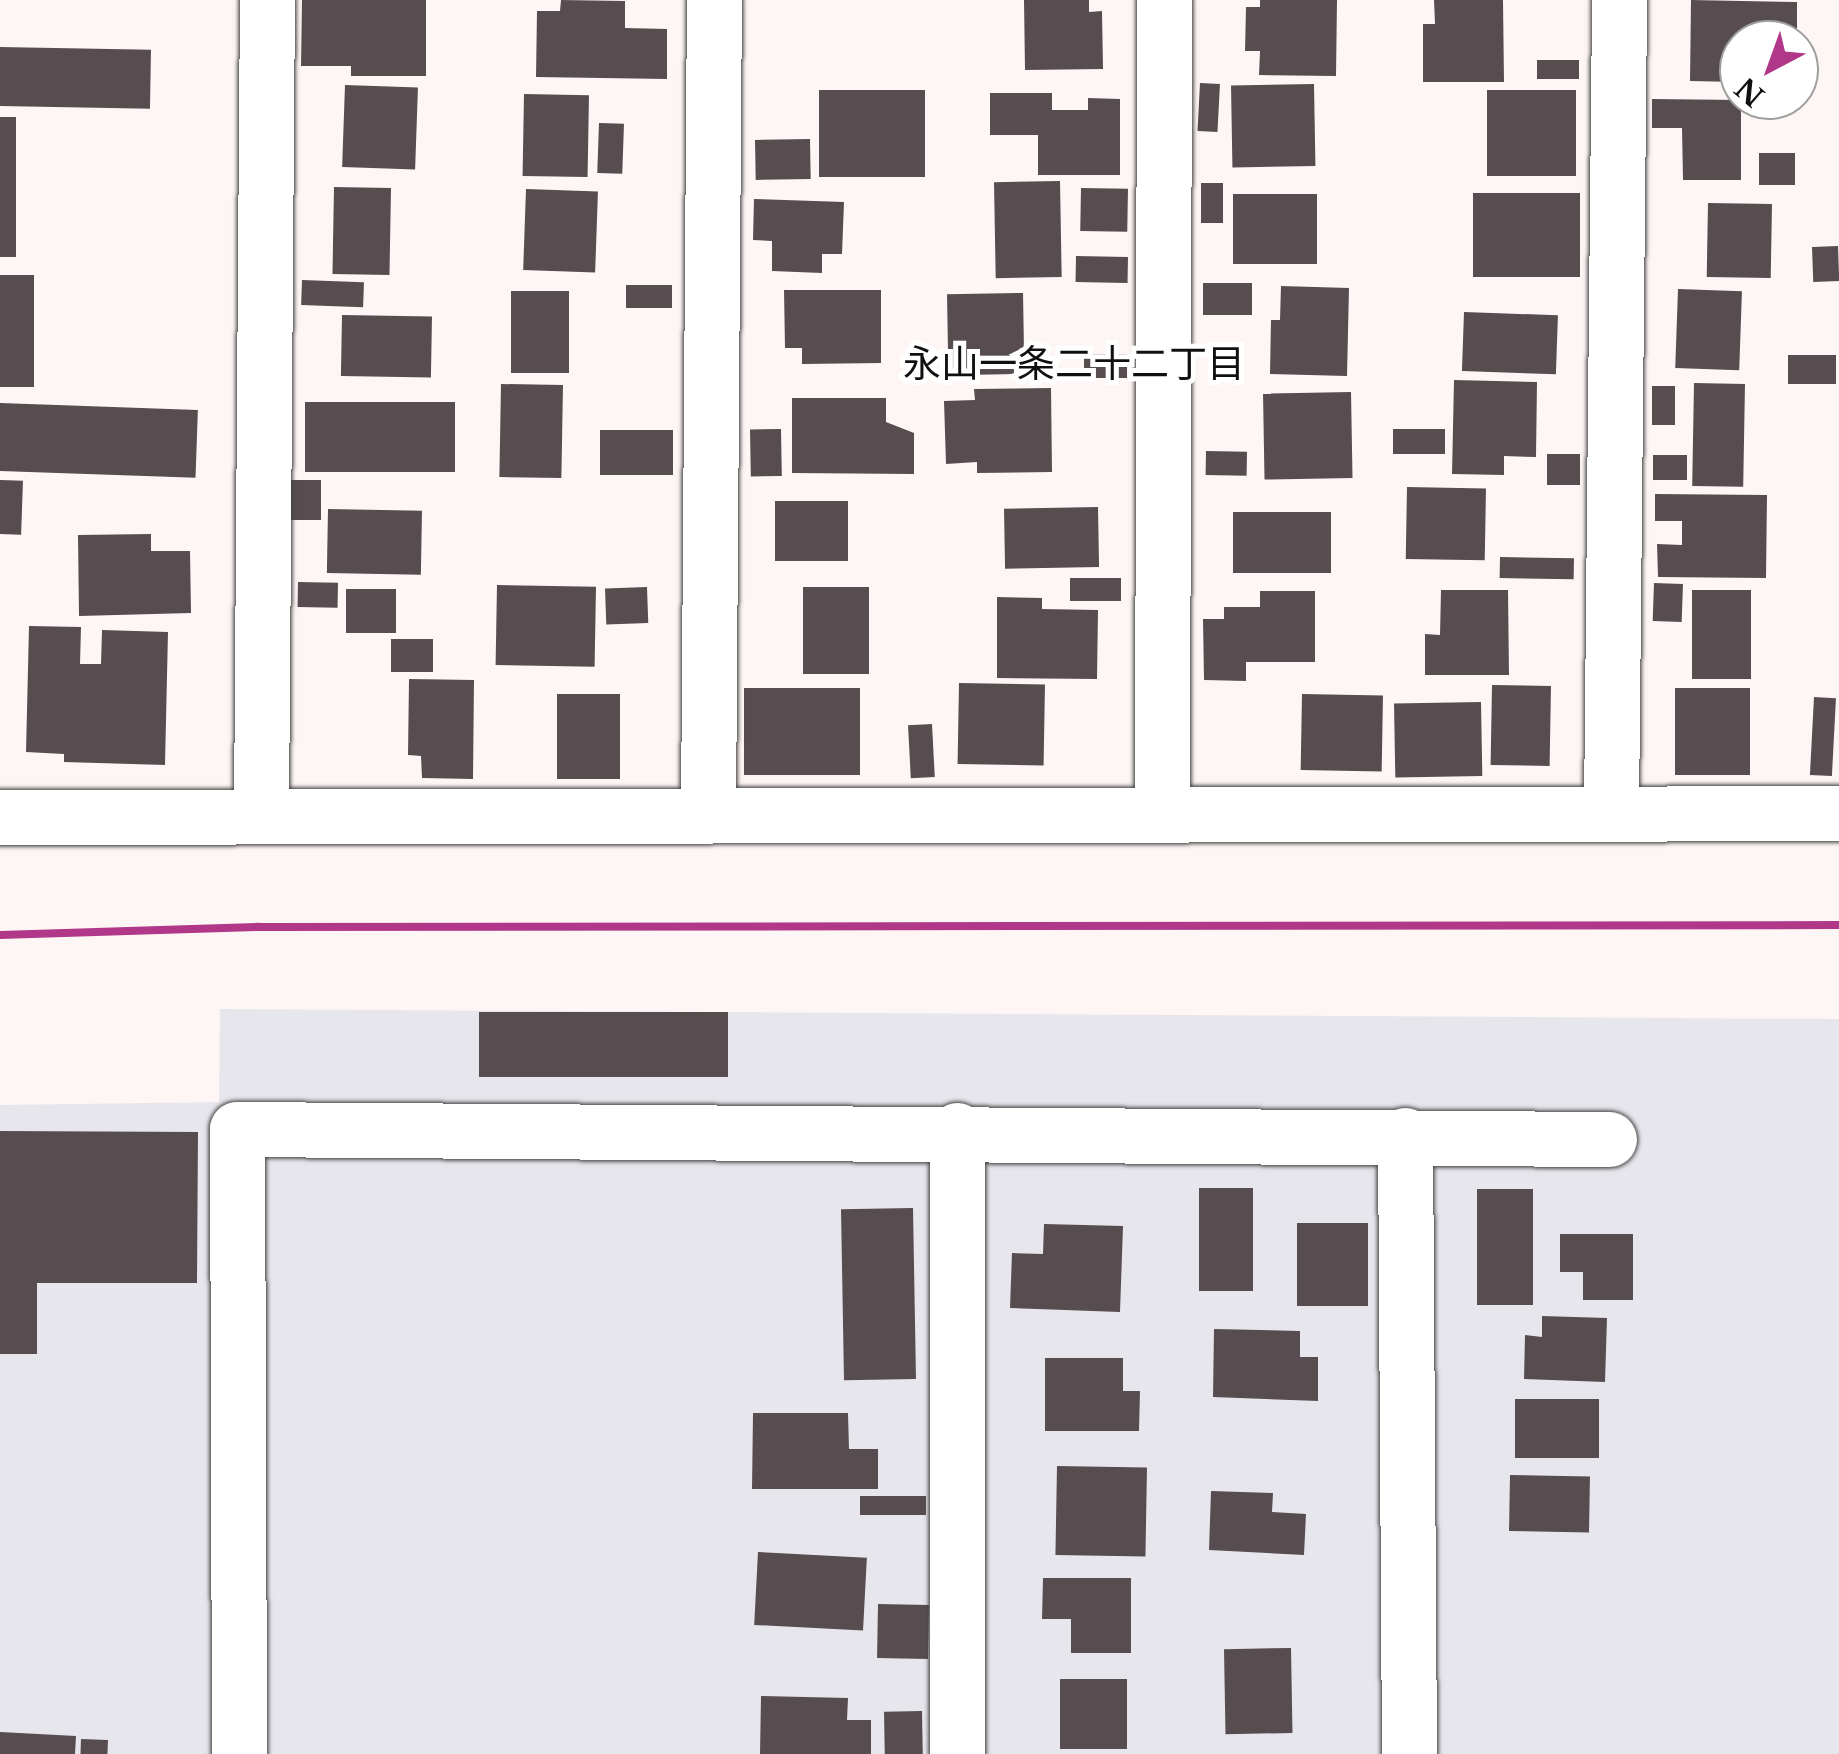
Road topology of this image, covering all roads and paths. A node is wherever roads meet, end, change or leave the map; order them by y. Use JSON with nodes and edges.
{"nodes":[{"id":1,"x":267,"y":0,"type":"edge"},
{"id":2,"x":714,"y":0,"type":"edge"},
{"id":3,"x":1164,"y":0,"type":"edge"},
{"id":4,"x":1619,"y":0,"type":"edge"},
{"id":5,"x":1162,"y":810,"type":"junction"},
{"id":6,"x":708,"y":811,"type":"junction"},
{"id":7,"x":1611,"y":811,"type":"junction"},
{"id":8,"x":261,"y":812,"type":"junction"},
{"id":9,"x":1839,"y":812,"type":"edge"},
{"id":10,"x":0,"y":817,"type":"edge"},
{"id":11,"x":957,"y":1130,"type":"junction"},
{"id":12,"x":1405,"y":1135,"type":"junction"},
{"id":13,"x":1609,"y":1139,"type":"dead end"},
{"id":14,"x":239,"y":1754,"type":"edge"},
{"id":15,"x":957,"y":1754,"type":"edge"},
{"id":16,"x":1409,"y":1754,"type":"edge"}],
"edges":[{"from":1,"to":8,"type":"street"},
{"from":2,"to":6,"type":"street"},
{"from":3,"to":5,"type":"street"},
{"from":4,"to":7,"type":"street"},
{"from":5,"to":6,"type":"street"},
{"from":5,"to":7,"type":"street"},
{"from":6,"to":8,"type":"street"},
{"from":7,"to":9,"type":"street"},
{"from":8,"to":10,"type":"street"},
{"from":11,"to":12,"type":"street"},
{"from":11,"to":14,"type":"street"},
{"from":11,"to":15,"type":"street"},
{"from":12,"to":13,"type":"street"},
{"from":12,"to":16,"type":"street"}]}
